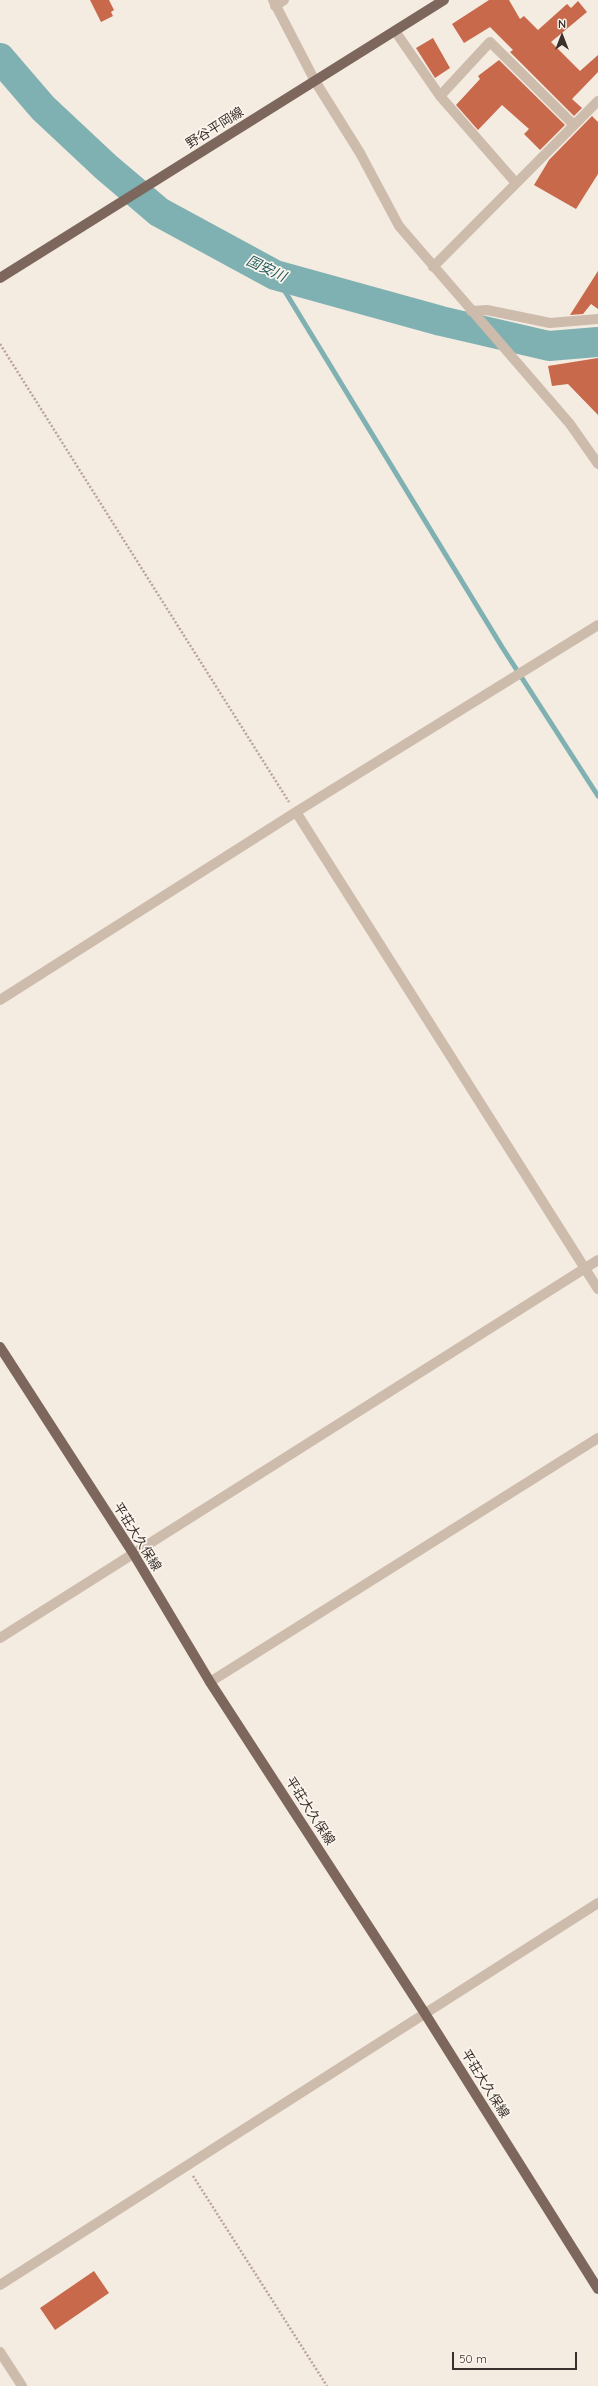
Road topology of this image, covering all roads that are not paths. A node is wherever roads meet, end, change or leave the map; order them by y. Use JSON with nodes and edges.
{"nodes":[{"id":1,"x":284,"y":0,"type":"edge"},
{"id":2,"x":444,"y":0,"type":"edge"},
{"id":3,"x":274,"y":3,"type":"edge"},
{"id":4,"x":396,"y":31,"type":"junction"},
{"id":5,"x":315,"y":81,"type":"junction"},
{"id":6,"x":440,"y":96,"type":"junction"},
{"id":7,"x":598,"y":101,"type":"edge"},
{"id":8,"x":574,"y":125,"type":"junction"},
{"id":9,"x":515,"y":182,"type":"junction"},
{"id":10,"x":433,"y":267,"type":"junction"},
{"id":11,"x":0,"y":278,"type":"edge"},
{"id":12,"x":471,"y":311,"type":"junction"},
{"id":13,"x":598,"y":319,"type":"edge"},
{"id":14,"x":598,"y":463,"type":"edge"},
{"id":15,"x":598,"y":625,"type":"edge"},
{"id":16,"x":296,"y":812,"type":"junction"},
{"id":17,"x":0,"y":1000,"type":"edge"},
{"id":18,"x":598,"y":1260,"type":"edge"},
{"id":19,"x":585,"y":1269,"type":"junction"},
{"id":20,"x":598,"y":1289,"type":"edge"},
{"id":21,"x":0,"y":1347,"type":"edge"},
{"id":22,"x":598,"y":1438,"type":"edge"},
{"id":23,"x":133,"y":1553,"type":"junction"},
{"id":24,"x":0,"y":1638,"type":"edge"},
{"id":25,"x":210,"y":1682,"type":"junction"},
{"id":26,"x":598,"y":1902,"type":"edge"},
{"id":27,"x":424,"y":2012,"type":"junction"},
{"id":28,"x":0,"y":2284,"type":"edge"},
{"id":29,"x":598,"y":2289,"type":"edge"},
{"id":30,"x":0,"y":2352,"type":"edge"},
{"id":31,"x":22,"y":2386,"type":"edge"}],
"edges":[{"from":1,"to":3,"type":"street"},
{"from":2,"to":4,"type":"main road","name":"野谷平岡線"},
{"from":3,"to":5,"type":"street"},
{"from":4,"to":5,"type":"main road","name":"野谷平岡線"},
{"from":4,"to":6,"type":"street"},
{"from":5,"to":10,"type":"street"},
{"from":5,"to":11,"type":"main road","name":"野谷平岡線"},
{"from":6,"to":8,"type":"street"},
{"from":6,"to":9,"type":"street"},
{"from":7,"to":8,"type":"street"},
{"from":8,"to":9,"type":"street"},
{"from":9,"to":10,"type":"street"},
{"from":10,"to":12,"type":"street"},
{"from":12,"to":13,"type":"street"},
{"from":12,"to":14,"type":"street"},
{"from":15,"to":16,"type":"street"},
{"from":16,"to":17,"type":"street"},
{"from":16,"to":19,"type":"street"},
{"from":18,"to":19,"type":"street"},
{"from":19,"to":20,"type":"street"},
{"from":19,"to":23,"type":"street"},
{"from":21,"to":23,"type":"main road","name":"平荘大久保線"},
{"from":22,"to":25,"type":"street"},
{"from":23,"to":24,"type":"street"},
{"from":23,"to":25,"type":"main road","name":"平荘大久保線"},
{"from":25,"to":27,"type":"main road","name":"平荘大久保線"},
{"from":26,"to":27,"type":"street"},
{"from":27,"to":28,"type":"street"},
{"from":27,"to":29,"type":"main road","name":"平荘大久保線"},
{"from":30,"to":31,"type":"street"}]}
